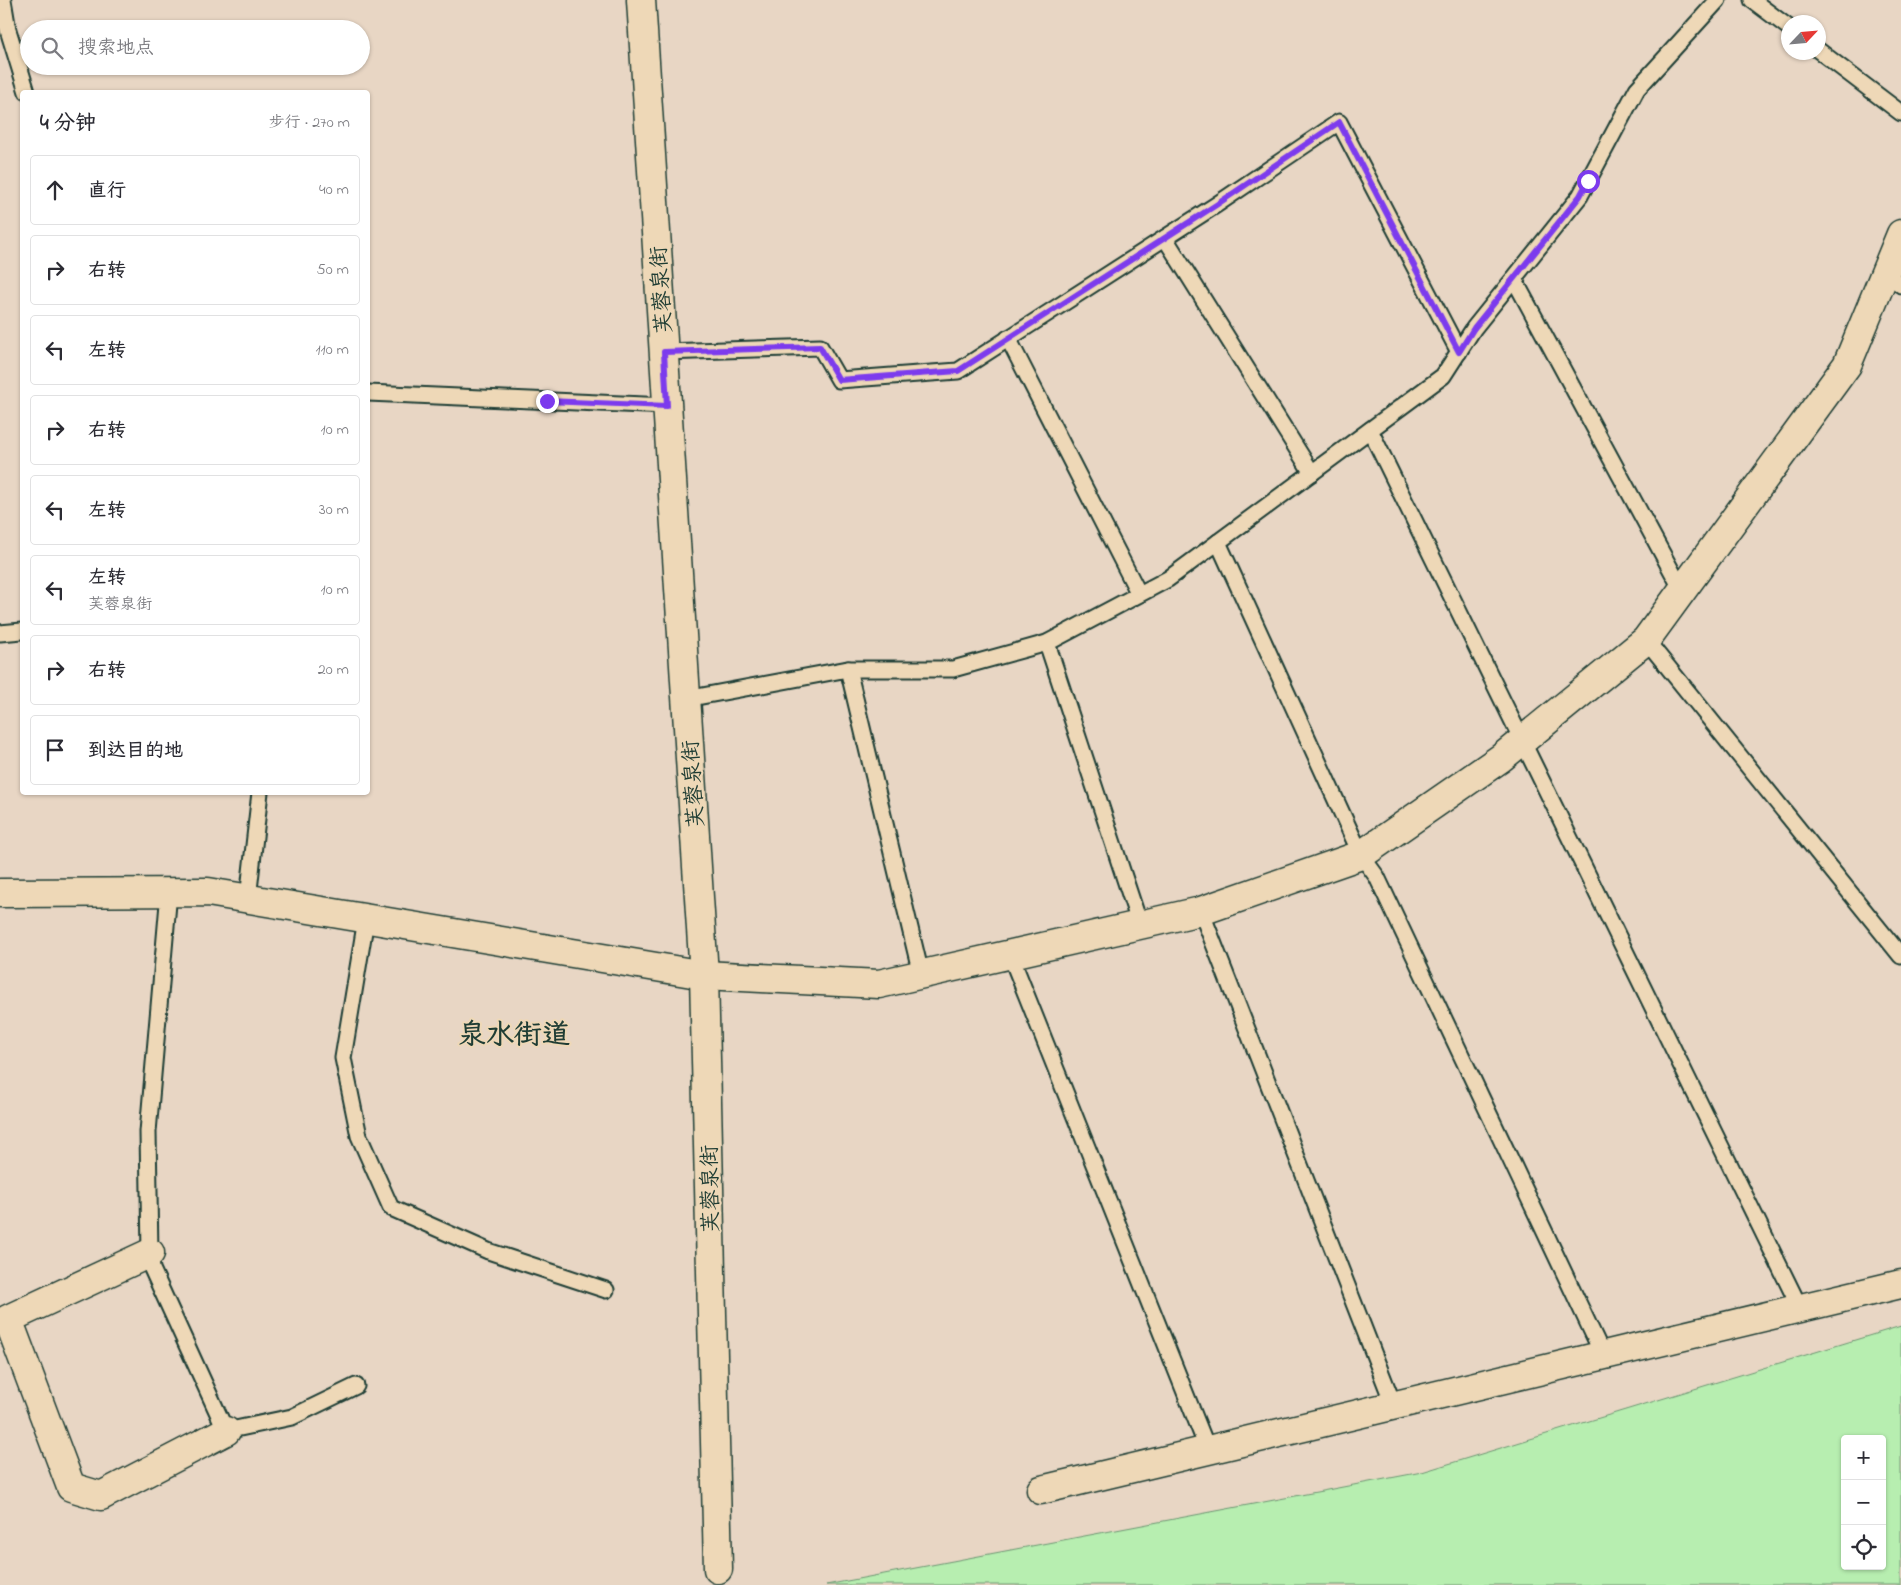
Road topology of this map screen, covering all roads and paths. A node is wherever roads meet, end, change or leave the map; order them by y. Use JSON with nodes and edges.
{"nodes":[{"id":1,"x":3,"y":0,"type":"edge"},
{"id":2,"x":641,"y":0,"type":"edge"},
{"id":3,"x":1718,"y":0,"type":"edge"},
{"id":4,"x":1752,"y":0,"type":"edge"},
{"id":5,"x":1781,"y":22,"type":"edge"},
{"id":6,"x":1826,"y":56,"type":"edge"},
{"id":7,"x":20,"y":69,"type":"edge"},
{"id":8,"x":22,"y":75,"type":"edge"},
{"id":9,"x":26,"y":90,"type":"edge"},
{"id":10,"x":1901,"y":113,"type":"edge"},
{"id":11,"x":1901,"y":234,"type":"edge"},
{"id":12,"x":1165,"y":238,"type":"junction"},
{"id":13,"x":1893,"y":278,"type":"edge"},
{"id":14,"x":1514,"y":279,"type":"junction"},
{"id":15,"x":1008,"y":338,"type":"junction"},
{"id":16,"x":664,"y":352,"type":"junction"},
{"id":17,"x":1459,"y":352,"type":"junction"},
{"id":18,"x":370,"y":394,"type":"edge"},
{"id":19,"x":667,"y":406,"type":"junction"},
{"id":20,"x":1370,"y":430,"type":"junction"},
{"id":21,"x":1312,"y":473,"type":"junction"},
{"id":22,"x":1218,"y":542,"type":"junction"},
{"id":23,"x":1683,"y":592,"type":"junction"},
{"id":24,"x":1139,"y":594,"type":"junction"},
{"id":25,"x":20,"y":631,"type":"edge"},
{"id":26,"x":0,"y":633,"type":"edge"},
{"id":27,"x":1646,"y":640,"type":"junction"},
{"id":28,"x":1047,"y":643,"type":"junction"},
{"id":29,"x":848,"y":668,"type":"junction"},
{"id":30,"x":686,"y":700,"type":"junction"},
{"id":31,"x":1522,"y":740,"type":"junction"},
{"id":32,"x":260,"y":795,"type":"edge"},
{"id":33,"x":1361,"y":855,"type":"junction"},
{"id":34,"x":169,"y":892,"type":"junction"},
{"id":35,"x":0,"y":893,"type":"edge"},
{"id":36,"x":248,"y":899,"type":"junction"},
{"id":37,"x":1201,"y":911,"type":"junction"},
{"id":38,"x":366,"y":919,"type":"junction"},
{"id":39,"x":1140,"y":925,"type":"junction"},
{"id":40,"x":1901,"y":931,"type":"edge"},
{"id":41,"x":1891,"y":943,"type":"junction"},
{"id":42,"x":1010,"y":954,"type":"junction"},
{"id":43,"x":1901,"y":956,"type":"edge"},
{"id":44,"x":921,"y":974,"type":"junction"},
{"id":45,"x":704,"y":976,"type":"junction"},
{"id":46,"x":150,"y":1253,"type":"junction"},
{"id":47,"x":1901,"y":1284,"type":"edge"},
{"id":48,"x":606,"y":1290,"type":"dead end"},
{"id":49,"x":1800,"y":1308,"type":"junction"},
{"id":50,"x":1603,"y":1355,"type":"junction"},
{"id":51,"x":356,"y":1386,"type":"dead end"},
{"id":52,"x":1394,"y":1406,"type":"junction"},
{"id":53,"x":226,"y":1431,"type":"junction"},
{"id":54,"x":1208,"y":1450,"type":"junction"},
{"id":55,"x":1041,"y":1490,"type":"dead end"},
{"id":56,"x":718,"y":1569,"type":"dead end"}],
"edges":[{"from":1,"to":7,"type":"lane"},
{"from":2,"to":16,"type":"street","name":"芙蓉泉街"},
{"from":3,"to":14,"type":"lane"},
{"from":4,"to":5,"type":"lane"},
{"from":6,"to":10,"type":"lane"},
{"from":8,"to":9,"type":"lane"},
{"from":11,"to":13,"type":"street"},
{"from":12,"to":15,"type":"lane"},
{"from":12,"to":17,"type":"lane"},
{"from":12,"to":21,"type":"lane"},
{"from":13,"to":23,"type":"street"},
{"from":14,"to":17,"type":"lane"},
{"from":14,"to":23,"type":"lane"},
{"from":15,"to":16,"type":"lane"},
{"from":15,"to":24,"type":"lane"},
{"from":16,"to":19,"type":"street","name":"芙蓉泉街"},
{"from":17,"to":20,"type":"lane"},
{"from":18,"to":19,"type":"lane"},
{"from":19,"to":30,"type":"street","name":"芙蓉泉街"},
{"from":20,"to":21,"type":"lane"},
{"from":20,"to":31,"type":"lane"},
{"from":21,"to":22,"type":"lane"},
{"from":22,"to":24,"type":"lane"},
{"from":22,"to":33,"type":"lane"},
{"from":23,"to":27,"type":"street"},
{"from":24,"to":28,"type":"lane"},
{"from":25,"to":26,"type":"lane"},
{"from":27,"to":31,"type":"street"},
{"from":27,"to":41,"type":"lane"},
{"from":28,"to":29,"type":"lane"},
{"from":28,"to":39,"type":"lane"},
{"from":29,"to":30,"type":"lane"},
{"from":29,"to":44,"type":"lane"},
{"from":30,"to":45,"type":"street","name":"芙蓉泉街"},
{"from":31,"to":33,"type":"street"},
{"from":31,"to":49,"type":"lane"},
{"from":32,"to":36,"type":"lane"},
{"from":33,"to":37,"type":"street"},
{"from":33,"to":50,"type":"lane"},
{"from":34,"to":35,"type":"street"},
{"from":34,"to":36,"type":"street"},
{"from":34,"to":46,"type":"lane"},
{"from":36,"to":38,"type":"street"},
{"from":37,"to":39,"type":"street"},
{"from":37,"to":52,"type":"lane"},
{"from":38,"to":45,"type":"street"},
{"from":38,"to":48,"type":"lane"},
{"from":39,"to":42,"type":"street"},
{"from":40,"to":41,"type":"lane"},
{"from":41,"to":43,"type":"lane"},
{"from":42,"to":44,"type":"street"},
{"from":42,"to":54,"type":"lane"},
{"from":44,"to":45,"type":"street"},
{"from":45,"to":56,"type":"street","name":"芙蓉泉街"},
{"from":46,"to":53,"type":"lane"},
{"from":46,"to":53,"type":"street"},
{"from":47,"to":49,"type":"street"},
{"from":49,"to":50,"type":"street"},
{"from":50,"to":52,"type":"street"},
{"from":51,"to":53,"type":"lane"},
{"from":52,"to":54,"type":"street"},
{"from":54,"to":55,"type":"street"}]}
